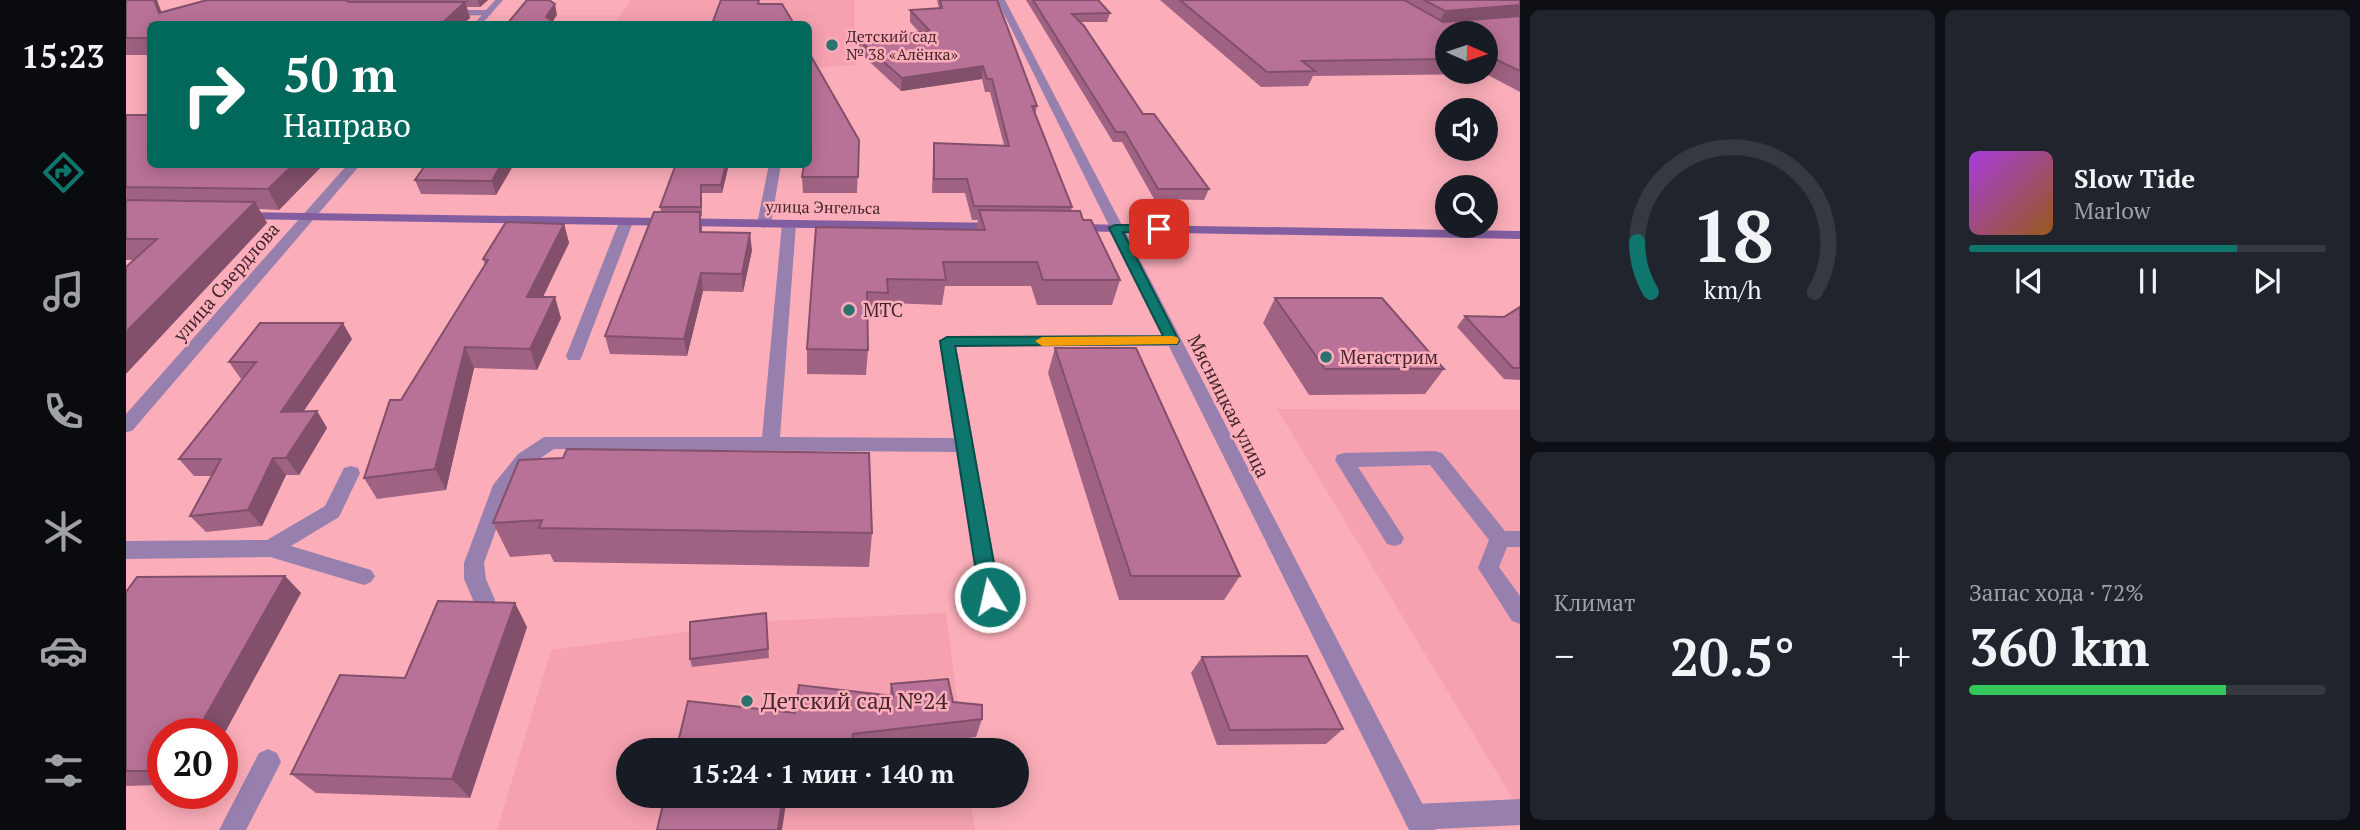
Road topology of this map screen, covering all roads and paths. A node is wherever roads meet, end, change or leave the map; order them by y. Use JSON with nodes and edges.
{"nodes":[{"id":1,"x":499,"y":0,"type":"edge"},
{"id":2,"x":1001,"y":0,"type":"edge"},
{"id":3,"x":436,"y":13,"type":"edge"},
{"id":4,"x":488,"y":13,"type":"junction"},
{"id":5,"x":481,"y":21,"type":"edge"},
{"id":6,"x":352,"y":168,"type":"edge"},
{"id":7,"x":774,"y":168,"type":"edge"},
{"id":8,"x":232,"y":216,"type":"edge"},
{"id":9,"x":309,"y":218,"type":"junction"},
{"id":10,"x":626,"y":222,"type":"junction"},
{"id":11,"x":764,"y":224,"type":"junction"},
{"id":12,"x":789,"y":224,"type":"junction"},
{"id":13,"x":1012,"y":228,"type":"edge"},
{"id":14,"x":1054,"y":228,"type":"edge"},
{"id":15,"x":1115,"y":228,"type":"junction"},
{"id":16,"x":1520,"y":235,"type":"edge"},
{"id":17,"x":1172,"y":341,"type":"junction"},
{"id":18,"x":574,"y":356,"type":"dead end"},
{"id":19,"x":126,"y":426,"type":"edge"},
{"id":20,"x":770,"y":444,"type":"junction"},
{"id":21,"x":965,"y":445,"type":"junction"},
{"id":22,"x":351,"y":472,"type":"dead end"},
{"id":23,"x":1394,"y":538,"type":"dead end"},
{"id":24,"x":1510,"y":539,"type":"edge"},
{"id":25,"x":270,"y":548,"type":"junction"},
{"id":26,"x":126,"y":550,"type":"edge"},
{"id":27,"x":364,"y":576,"type":"dead end"},
{"id":28,"x":990,"y":597,"type":"dead end"},
{"id":29,"x":484,"y":600,"type":"edge"},
{"id":30,"x":1520,"y":614,"type":"edge"},
{"id":31,"x":268,"y":762,"type":"dead end"},
{"id":32,"x":1520,"y":812,"type":"edge"},
{"id":33,"x":1420,"y":824,"type":"edge"},
{"id":34,"x":232,"y":830,"type":"edge"}],
"edges":[{"from":1,"to":4,"type":"street"},
{"from":2,"to":15,"type":"street","name":"Мясницкая улица"},
{"from":3,"to":4,"type":"street"},
{"from":4,"to":5,"type":"street"},
{"from":6,"to":9,"type":"street","name":"улица Свердлова"},
{"from":7,"to":11,"type":"street"},
{"from":8,"to":9,"type":"main road","name":"улица Энгельса"},
{"from":9,"to":10,"type":"main road","name":"улица Энгельса"},
{"from":9,"to":19,"type":"street","name":"улица Свердлова"},
{"from":10,"to":11,"type":"main road","name":"улица Энгельса"},
{"from":10,"to":18,"type":"street"},
{"from":11,"to":12,"type":"main road","name":"улица Энгельса"},
{"from":12,"to":13,"type":"main road","name":"улица Энгельса"},
{"from":12,"to":20,"type":"street"},
{"from":14,"to":15,"type":"main road"},
{"from":15,"to":16,"type":"main road"},
{"from":15,"to":17,"type":"street","name":"Мясницкая улица"},
{"from":17,"to":21,"type":"street"},
{"from":17,"to":33,"type":"street","name":"Мясницкая улица"},
{"from":20,"to":21,"type":"street"},
{"from":20,"to":29,"type":"street"},
{"from":21,"to":28,"type":"street"},
{"from":22,"to":25,"type":"street"},
{"from":23,"to":24,"type":"street"},
{"from":24,"to":30,"type":"street"},
{"from":25,"to":26,"type":"street"},
{"from":25,"to":27,"type":"street"},
{"from":31,"to":34,"type":"street"},
{"from":32,"to":33,"type":"street"}]}
